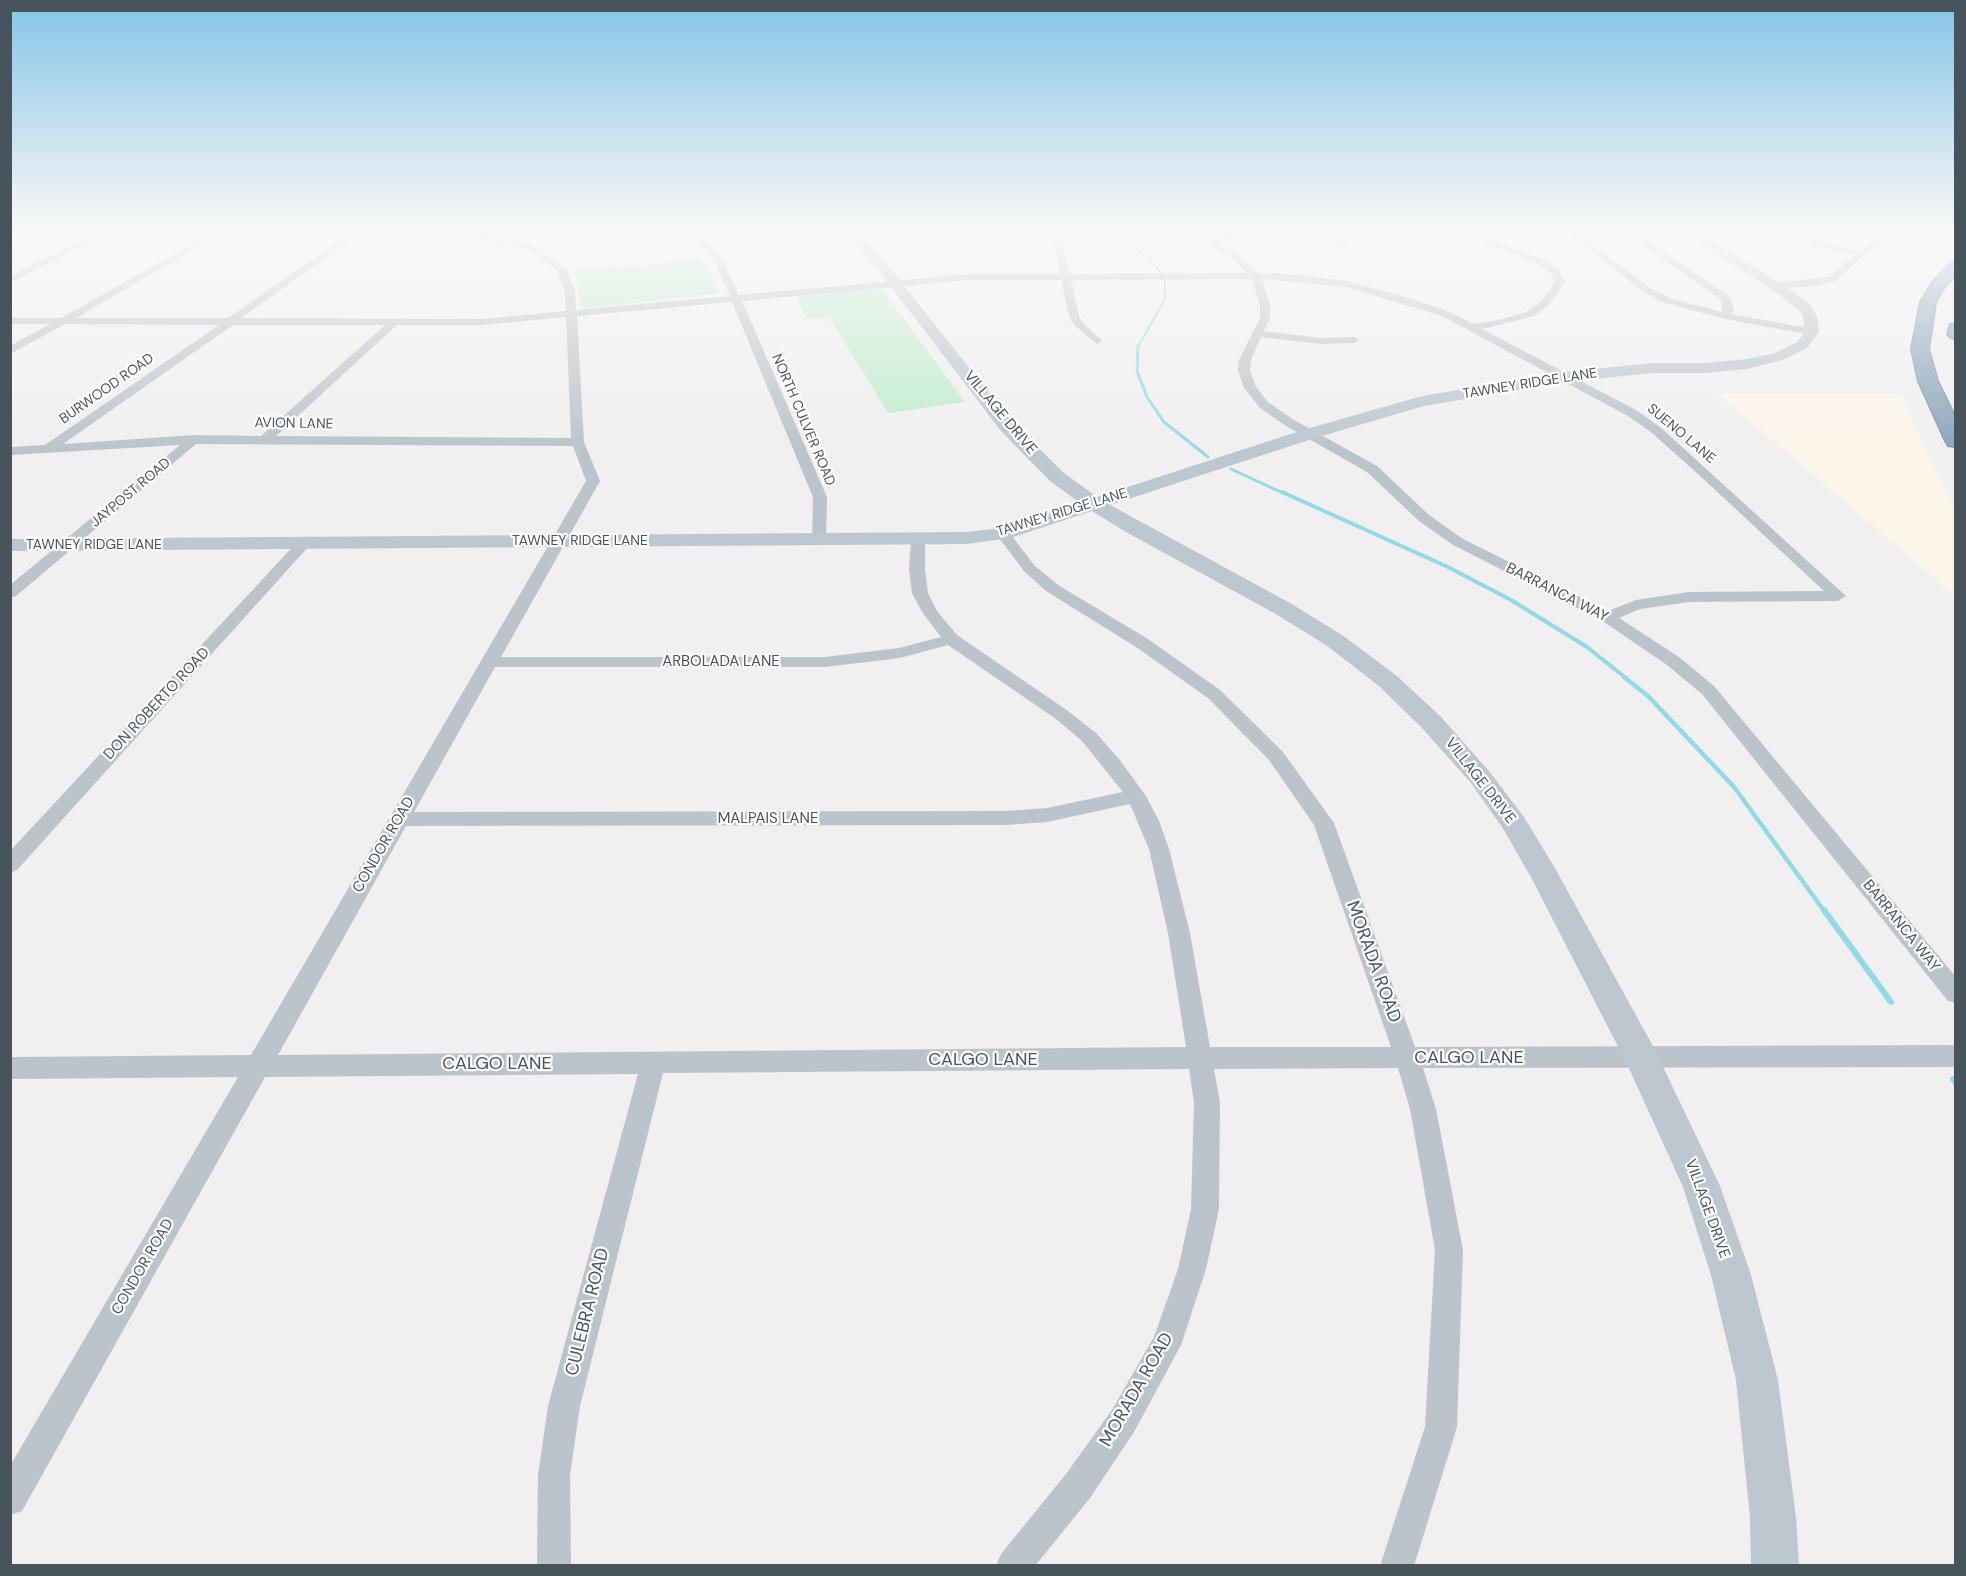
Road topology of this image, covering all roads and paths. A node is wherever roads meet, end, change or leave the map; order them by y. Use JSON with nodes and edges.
{"nodes":[{"id":1,"x":94,"y":304,"type":"edge"},
{"id":2,"x":255,"y":304,"type":"edge"},
{"id":3,"x":571,"y":304,"type":"edge"},
{"id":4,"x":668,"y":304,"type":"edge"},
{"id":5,"x":738,"y":304,"type":"edge"},
{"id":6,"x":911,"y":304,"type":"edge"},
{"id":7,"x":1071,"y":304,"type":"edge"},
{"id":8,"x":1265,"y":304,"type":"edge"},
{"id":9,"x":1415,"y":304,"type":"edge"},
{"id":10,"x":1544,"y":304,"type":"edge"},
{"id":11,"x":1675,"y":304,"type":"edge"},
{"id":12,"x":1727,"y":304,"type":"edge"},
{"id":13,"x":1799,"y":304,"type":"edge"},
{"id":14,"x":1928,"y":304,"type":"edge"},
{"id":15,"x":571,"y":313,"type":"junction"},
{"id":16,"x":1725,"y":316,"type":"junction"},
{"id":17,"x":10,"y":321,"type":"edge"},
{"id":18,"x":63,"y":321,"type":"junction"},
{"id":19,"x":230,"y":321,"type":"junction"},
{"id":20,"x":394,"y":322,"type":"junction"},
{"id":21,"x":1474,"y":327,"type":"junction"},
{"id":22,"x":1956,"y":328,"type":"edge"},
{"id":23,"x":1812,"y":332,"type":"junction"},
{"id":24,"x":1259,"y":334,"type":"junction"},
{"id":25,"x":1956,"y":334,"type":"edge"},
{"id":26,"x":1354,"y":340,"type":"dead end"},
{"id":27,"x":1097,"y":341,"type":"dead end"},
{"id":28,"x":10,"y":351,"type":"edge"},
{"id":29,"x":1565,"y":377,"type":"junction"},
{"id":30,"x":1309,"y":434,"type":"junction"},
{"id":31,"x":195,"y":439,"type":"junction"},
{"id":32,"x":265,"y":439,"type":"junction"},
{"id":33,"x":1956,"y":441,"type":"edge"},
{"id":34,"x":578,"y":442,"type":"junction"},
{"id":35,"x":48,"y":449,"type":"junction"},
{"id":36,"x":10,"y":451,"type":"edge"},
{"id":37,"x":1094,"y":504,"type":"junction"},
{"id":38,"x":1003,"y":534,"type":"junction"},
{"id":39,"x":918,"y":539,"type":"junction"},
{"id":40,"x":819,"y":540,"type":"junction"},
{"id":41,"x":557,"y":541,"type":"junction"},
{"id":42,"x":304,"y":543,"type":"junction"},
{"id":43,"x":10,"y":545,"type":"edge"},
{"id":44,"x":69,"y":545,"type":"junction"},
{"id":45,"x":10,"y":593,"type":"edge"},
{"id":46,"x":1607,"y":617,"type":"junction"},
{"id":47,"x":951,"y":639,"type":"junction"},
{"id":48,"x":488,"y":662,"type":"junction"},
{"id":49,"x":1136,"y":796,"type":"junction"},
{"id":50,"x":399,"y":819,"type":"junction"},
{"id":51,"x":10,"y":865,"type":"edge"},
{"id":52,"x":1956,"y":994,"type":"edge"},
{"id":53,"x":1956,"y":1056,"type":"edge"},
{"id":54,"x":1201,"y":1058,"type":"junction"},
{"id":55,"x":1407,"y":1058,"type":"junction"},
{"id":56,"x":1642,"y":1058,"type":"junction"},
{"id":57,"x":653,"y":1063,"type":"junction"},
{"id":58,"x":258,"y":1065,"type":"junction"},
{"id":59,"x":10,"y":1068,"type":"edge"},
{"id":60,"x":10,"y":1500,"type":"edge"},
{"id":61,"x":554,"y":1566,"type":"edge"},
{"id":62,"x":1013,"y":1566,"type":"edge"},
{"id":63,"x":1397,"y":1566,"type":"edge"},
{"id":64,"x":1775,"y":1566,"type":"edge"}],
"edges":[{"from":1,"to":18,"type":"street"},
{"from":2,"to":19,"type":"street","name":"BURWOOD ROAD"},
{"from":3,"to":15,"type":"street","name":"CONDOR ROAD"},
{"from":4,"to":15,"type":"street","name":"SUENO LANE"},
{"from":5,"to":40,"type":"street","name":"NORTH CULVER ROAD"},
{"from":6,"to":37,"type":"street","name":"VILLAGE DRIVE"},
{"from":7,"to":27,"type":"street"},
{"from":8,"to":24,"type":"street","name":"BARRANCA WAY"},
{"from":9,"to":21,"type":"street","name":"SUENO LANE"},
{"from":10,"to":21,"type":"street"},
{"from":11,"to":16,"type":"street"},
{"from":12,"to":16,"type":"street"},
{"from":13,"to":23,"type":"street"},
{"from":14,"to":33,"type":"highway"},
{"from":15,"to":20,"type":"street","name":"SUENO LANE"},
{"from":15,"to":34,"type":"street","name":"CONDOR ROAD"},
{"from":16,"to":23,"type":"street"},
{"from":17,"to":18,"type":"street","name":"SUENO LANE"},
{"from":18,"to":19,"type":"street","name":"SUENO LANE"},
{"from":18,"to":28,"type":"street"},
{"from":19,"to":20,"type":"street","name":"SUENO LANE"},
{"from":19,"to":35,"type":"street","name":"BURWOOD ROAD"},
{"from":20,"to":32,"type":"street"},
{"from":21,"to":29,"type":"street","name":"SUENO LANE"},
{"from":22,"to":25,"type":"highway"},
{"from":23,"to":29,"type":"street","name":"TAWNEY RIDGE LANE"},
{"from":24,"to":26,"type":"street"},
{"from":24,"to":30,"type":"street","name":"BARRANCA WAY"},
{"from":29,"to":30,"type":"street","name":"TAWNEY RIDGE LANE"},
{"from":29,"to":46,"type":"street","name":"SUENO LANE"},
{"from":30,"to":37,"type":"street","name":"TAWNEY RIDGE LANE"},
{"from":30,"to":46,"type":"street","name":"BARRANCA WAY"},
{"from":31,"to":32,"type":"street","name":"AVION LANE"},
{"from":31,"to":35,"type":"street","name":"AVION LANE"},
{"from":31,"to":44,"type":"street","name":"JAYPOST ROAD"},
{"from":32,"to":34,"type":"street","name":"AVION LANE"},
{"from":34,"to":41,"type":"street","name":"CONDOR ROAD"},
{"from":35,"to":36,"type":"street","name":"AVION LANE"},
{"from":37,"to":38,"type":"street","name":"TAWNEY RIDGE LANE"},
{"from":37,"to":56,"type":"street","name":"VILLAGE DRIVE"},
{"from":38,"to":39,"type":"street","name":"TAWNEY RIDGE LANE"},
{"from":38,"to":55,"type":"street","name":"MORADA ROAD"},
{"from":39,"to":40,"type":"street","name":"TAWNEY RIDGE LANE"},
{"from":39,"to":47,"type":"street","name":"MORADA ROAD"},
{"from":40,"to":41,"type":"street","name":"TAWNEY RIDGE LANE"},
{"from":41,"to":42,"type":"street","name":"TAWNEY RIDGE LANE"},
{"from":41,"to":48,"type":"street","name":"CONDOR ROAD"},
{"from":42,"to":44,"type":"street","name":"TAWNEY RIDGE LANE"},
{"from":42,"to":51,"type":"street","name":"DON ROBERTO ROAD"},
{"from":43,"to":44,"type":"street","name":"TAWNEY RIDGE LANE"},
{"from":44,"to":45,"type":"street","name":"JAYPOST ROAD"},
{"from":46,"to":52,"type":"street","name":"BARRANCA WAY"},
{"from":47,"to":48,"type":"street","name":"ARBOLADA LANE"},
{"from":47,"to":49,"type":"street","name":"MORADA ROAD"},
{"from":48,"to":50,"type":"street","name":"CONDOR ROAD"},
{"from":49,"to":50,"type":"street","name":"MALPAIS LANE"},
{"from":49,"to":54,"type":"street","name":"MORADA ROAD"},
{"from":50,"to":58,"type":"street","name":"CONDOR ROAD"},
{"from":53,"to":56,"type":"street","name":"CALGO LANE"},
{"from":54,"to":55,"type":"street","name":"CALGO LANE"},
{"from":54,"to":57,"type":"street","name":"CALGO LANE"},
{"from":54,"to":62,"type":"street","name":"MORADA ROAD"},
{"from":55,"to":56,"type":"street","name":"CALGO LANE"},
{"from":55,"to":63,"type":"street","name":"MORADA ROAD"},
{"from":56,"to":64,"type":"street","name":"VILLAGE DRIVE"},
{"from":57,"to":58,"type":"street","name":"CALGO LANE"},
{"from":57,"to":61,"type":"street","name":"CULEBRA ROAD"},
{"from":58,"to":59,"type":"street","name":"CALGO LANE"},
{"from":58,"to":60,"type":"street","name":"CONDOR ROAD"}]}
